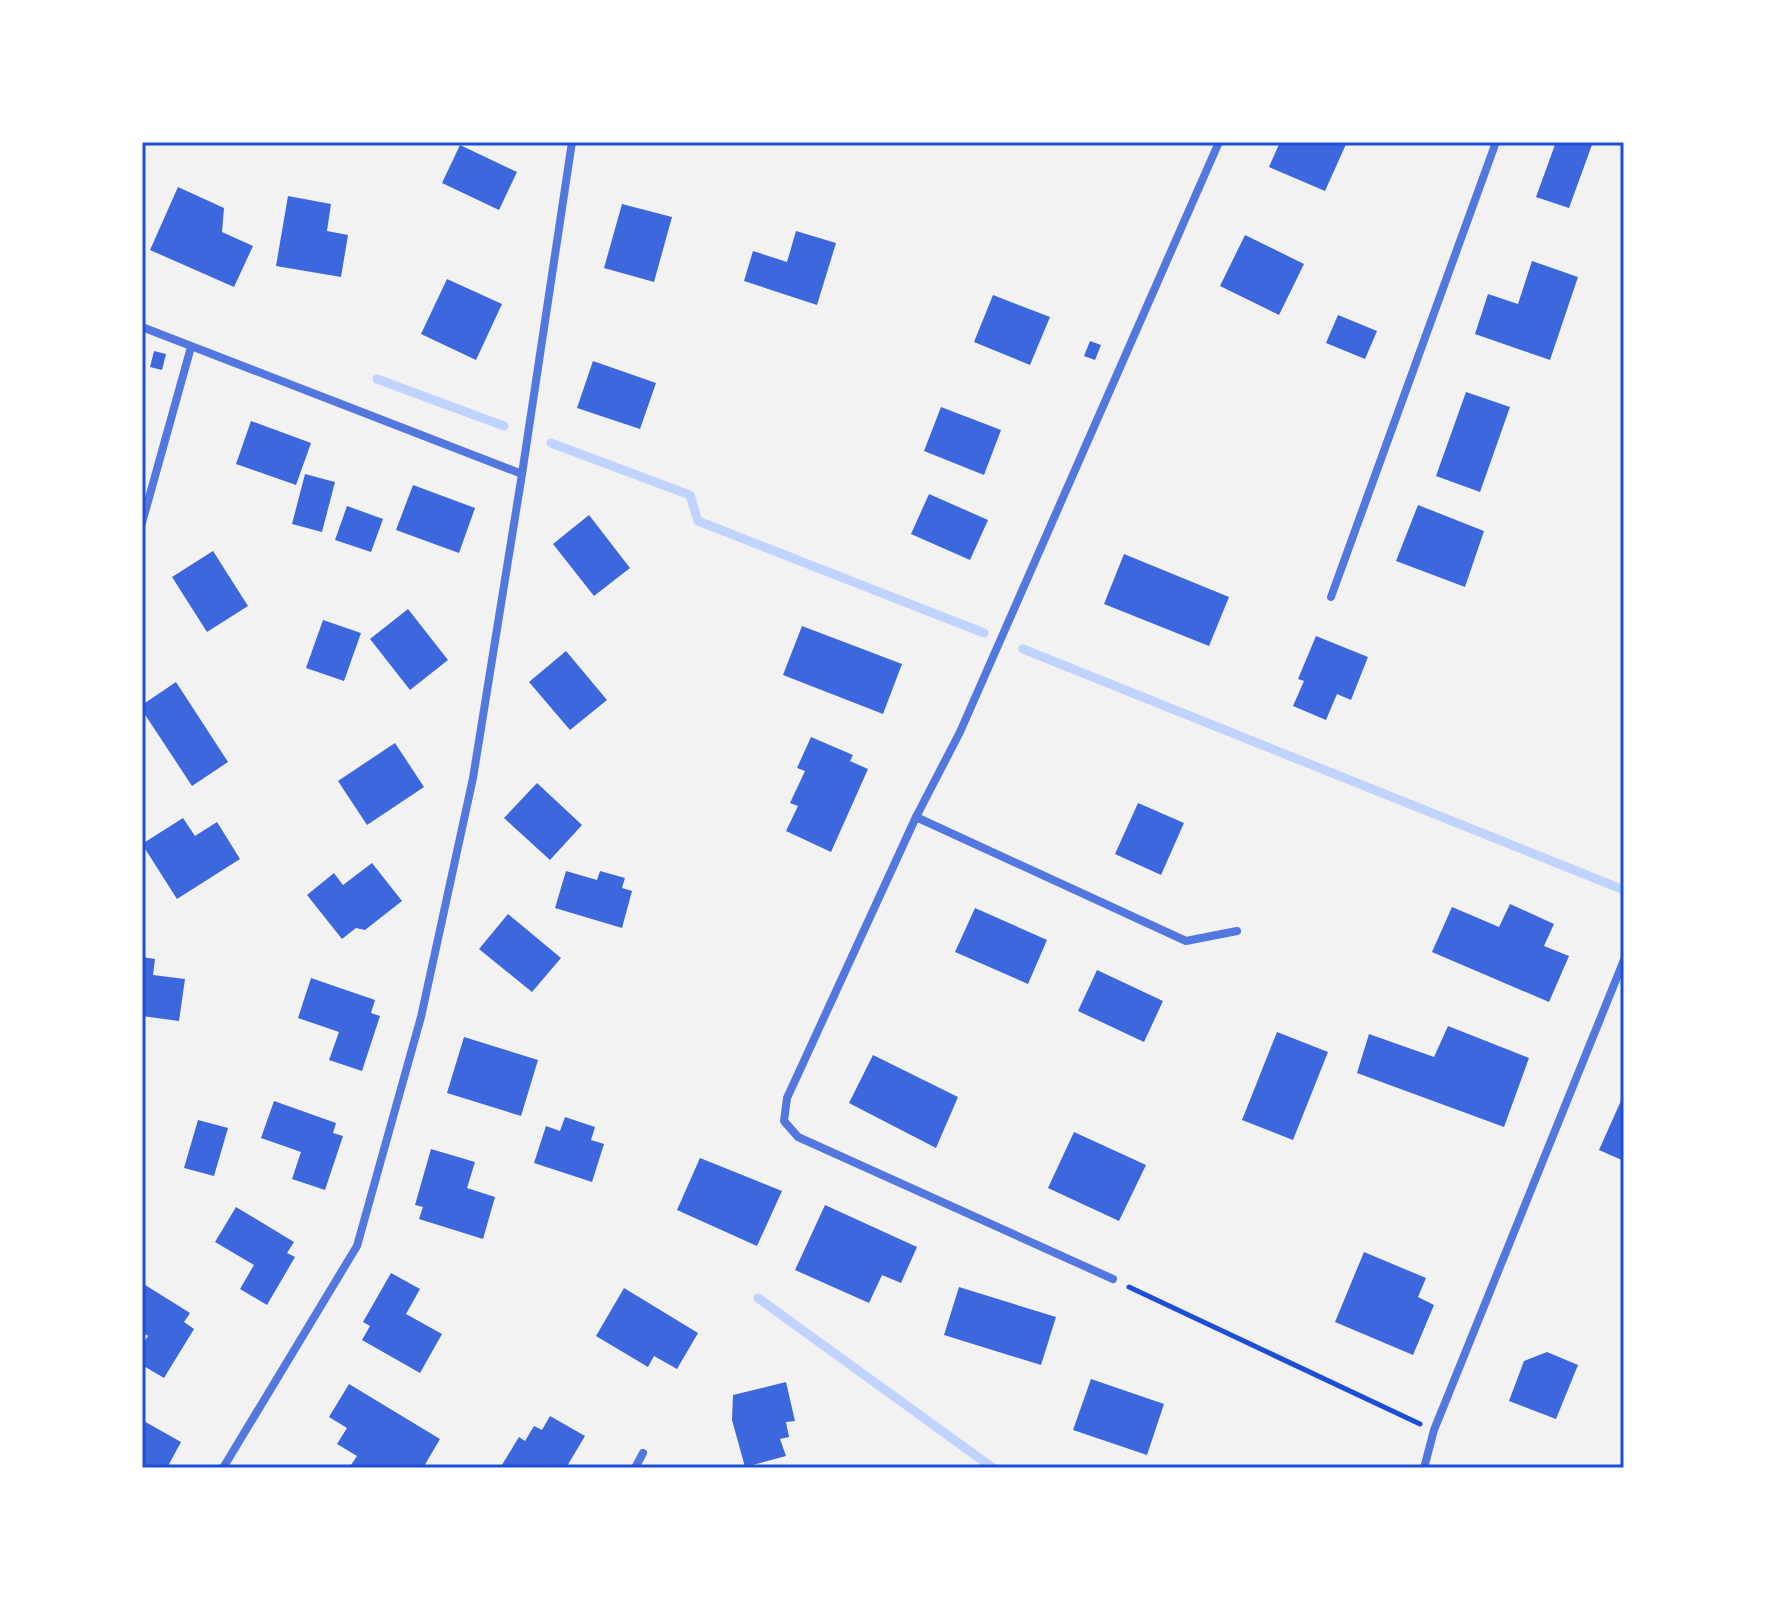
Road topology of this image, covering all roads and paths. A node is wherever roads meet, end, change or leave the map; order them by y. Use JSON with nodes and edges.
{"nodes":[{"id":1,"x":572,"y":142,"type":"edge"},
{"id":2,"x":1219,"y":142,"type":"edge"},
{"id":3,"x":1496,"y":142,"type":"edge"},
{"id":4,"x":142,"y":327,"type":"edge"},
{"id":5,"x":191,"y":347,"type":"junction"},
{"id":6,"x":522,"y":474,"type":"junction"},
{"id":7,"x":142,"y":523,"type":"edge"},
{"id":8,"x":1331,"y":597,"type":"dead end"},
{"id":9,"x":916,"y":817,"type":"junction"},
{"id":10,"x":1237,"y":931,"type":"dead end"},
{"id":11,"x":1624,"y":960,"type":"edge"},
{"id":12,"x":1113,"y":1279,"type":"joint"},
{"id":13,"x":1434,"y":1430,"type":"junction"},
{"id":14,"x":643,"y":1453,"type":"dead end"},
{"id":15,"x":223,"y":1468,"type":"edge"},
{"id":16,"x":635,"y":1468,"type":"edge"},
{"id":17,"x":1424,"y":1468,"type":"edge"}],
"edges":[{"from":1,"to":6,"type":"street"},
{"from":2,"to":9,"type":"street"},
{"from":3,"to":8,"type":"street"},
{"from":4,"to":5,"type":"street"},
{"from":5,"to":6,"type":"street"},
{"from":5,"to":7,"type":"street"},
{"from":6,"to":15,"type":"street"},
{"from":9,"to":10,"type":"street"},
{"from":9,"to":12,"type":"street"},
{"from":11,"to":13,"type":"street"},
{"from":12,"to":13,"type":"path"},
{"from":13,"to":17,"type":"street"},
{"from":14,"to":16,"type":"street"}]}
